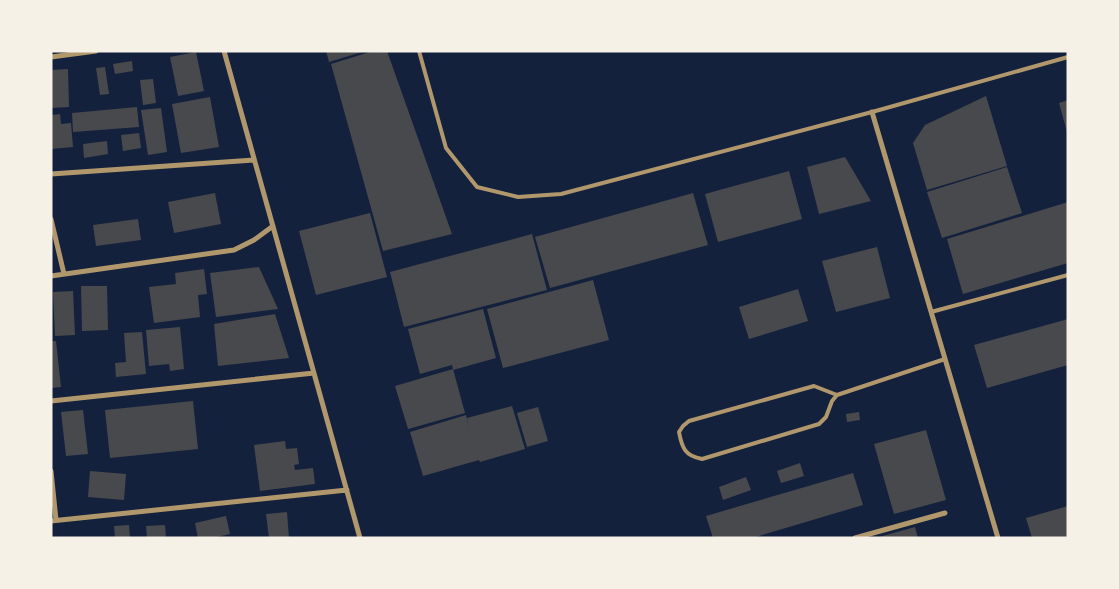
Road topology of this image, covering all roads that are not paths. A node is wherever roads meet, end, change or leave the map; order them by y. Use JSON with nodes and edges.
{"nodes":[{"id":1,"x":96,"y":51,"type":"edge"},
{"id":2,"x":224,"y":51,"type":"edge"},
{"id":3,"x":419,"y":51,"type":"edge"},
{"id":4,"x":1068,"y":56,"type":"edge"},
{"id":5,"x":51,"y":57,"type":"edge"},
{"id":6,"x":872,"y":112,"type":"junction"},
{"id":7,"x":254,"y":160,"type":"junction"},
{"id":8,"x":51,"y":174,"type":"edge"},
{"id":9,"x":51,"y":219,"type":"edge"},
{"id":10,"x":273,"y":226,"type":"junction"},
{"id":11,"x":64,"y":274,"type":"junction"},
{"id":12,"x":1068,"y":275,"type":"edge"},
{"id":13,"x":51,"y":276,"type":"edge"},
{"id":14,"x":931,"y":312,"type":"junction"},
{"id":15,"x":945,"y":359,"type":"junction"},
{"id":16,"x":314,"y":373,"type":"junction"},
{"id":17,"x":837,"y":395,"type":"junction"},
{"id":18,"x":51,"y":401,"type":"edge"},
{"id":19,"x":51,"y":471,"type":"edge"},
{"id":20,"x":347,"y":490,"type":"junction"},
{"id":21,"x":945,"y":512,"type":"dead end"},
{"id":22,"x":54,"y":520,"type":"edge"},
{"id":23,"x":360,"y":538,"type":"edge"},
{"id":24,"x":854,"y":538,"type":"edge"},
{"id":25,"x":998,"y":538,"type":"edge"}],
"edges":[{"from":1,"to":5,"type":"street"},
{"from":2,"to":7,"type":"street"},
{"from":3,"to":6,"type":"lane"},
{"from":4,"to":6,"type":"lane"},
{"from":6,"to":14,"type":"street"},
{"from":7,"to":8,"type":"street"},
{"from":7,"to":10,"type":"street"},
{"from":9,"to":11,"type":"street"},
{"from":10,"to":11,"type":"street"},
{"from":10,"to":16,"type":"street"},
{"from":11,"to":13,"type":"street"},
{"from":12,"to":14,"type":"lane"},
{"from":14,"to":15,"type":"street"},
{"from":15,"to":17,"type":"lane"},
{"from":15,"to":25,"type":"street"},
{"from":16,"to":18,"type":"street"},
{"from":16,"to":20,"type":"street"},
{"from":17,"to":17,"type":"lane"},
{"from":19,"to":22,"type":"street"},
{"from":20,"to":22,"type":"street"},
{"from":20,"to":23,"type":"street"},
{"from":21,"to":24,"type":"street"}]}
